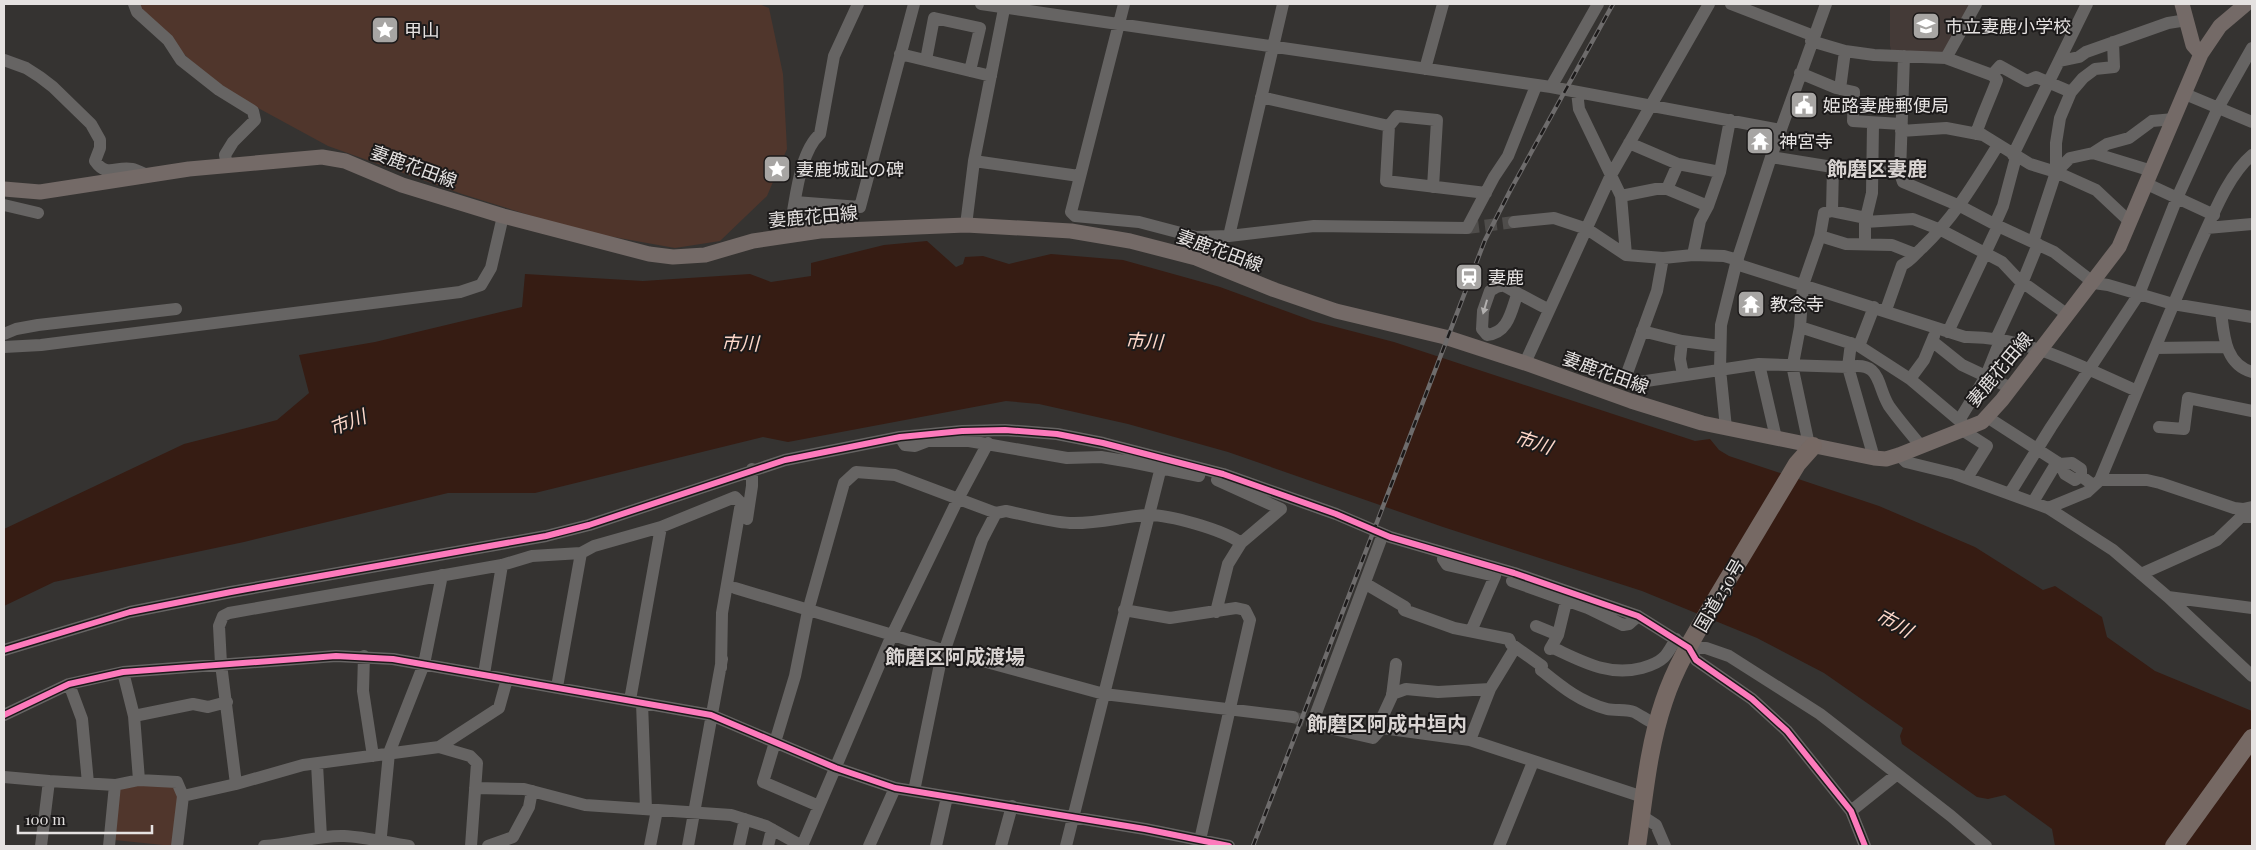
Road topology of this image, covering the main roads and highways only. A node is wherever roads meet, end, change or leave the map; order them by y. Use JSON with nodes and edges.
{"nodes":[{"id":1,"x":2182,"y":4,"type":"edge"},
{"id":2,"x":2246,"y":4,"type":"edge"},
{"id":3,"x":2201,"y":54,"type":"junction"},
{"id":4,"x":4,"y":189,"type":"edge"},
{"id":5,"x":1811,"y":445,"type":"junction"},
{"id":6,"x":2252,"y":738,"type":"edge"},
{"id":7,"x":2252,"y":757,"type":"edge"},
{"id":8,"x":1637,"y":846,"type":"edge"},
{"id":9,"x":2174,"y":846,"type":"edge"},
{"id":10,"x":2188,"y":846,"type":"edge"}],
"edges":[{"from":1,"to":3,"type":"main road"},
{"from":2,"to":3,"type":"main road","name":"妻鹿花田線"},
{"from":3,"to":5,"type":"main road","name":"妻鹿花田線"},
{"from":4,"to":5,"type":"main road","name":"妻鹿花田線"},
{"from":5,"to":8,"type":"highway","name":"国道250号"},
{"from":6,"to":9,"type":"highway"},
{"from":7,"to":10,"type":"highway"}]}
